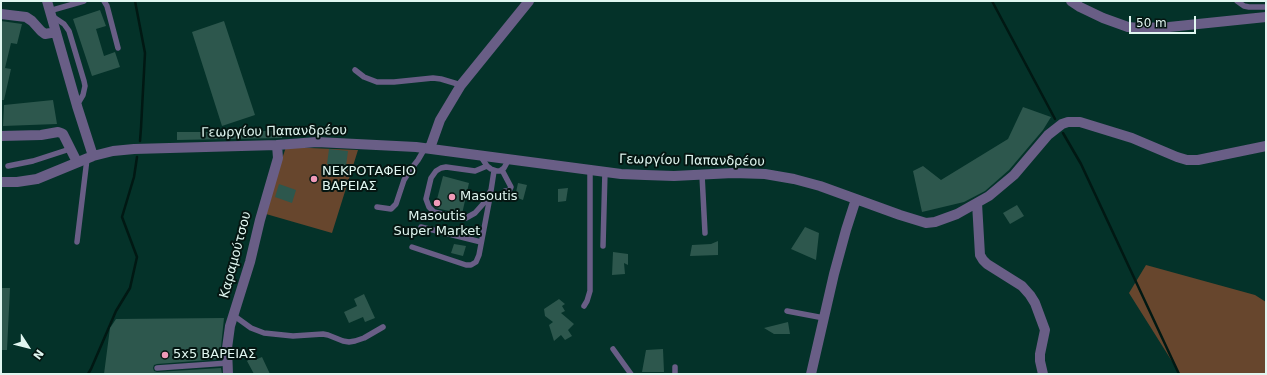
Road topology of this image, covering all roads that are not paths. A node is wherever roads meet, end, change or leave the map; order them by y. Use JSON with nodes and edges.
{"nodes":[{"id":1,"x":84,"y":1,"type":"edge"},
{"id":2,"x":104,"y":1,"type":"edge"},
{"id":3,"x":529,"y":1,"type":"edge"},
{"id":4,"x":1071,"y":1,"type":"edge"},
{"id":5,"x":1237,"y":1,"type":"edge"},
{"id":6,"x":1266,"y":7,"type":"edge"},
{"id":7,"x":49,"y":9,"type":"edge"},
{"id":8,"x":1,"y":14,"type":"edge"},
{"id":9,"x":1266,"y":17,"type":"edge"},
{"id":10,"x":56,"y":32,"type":"junction"},
{"id":11,"x":118,"y":48,"type":"dead end"},
{"id":12,"x":355,"y":70,"type":"dead end"},
{"id":13,"x":461,"y":85,"type":"junction"},
{"id":14,"x":77,"y":106,"type":"junction"},
{"id":15,"x":1,"y":136,"type":"edge"},
{"id":16,"x":277,"y":145,"type":"junction"},
{"id":17,"x":1266,"y":146,"type":"edge"},
{"id":18,"x":427,"y":148,"type":"junction"},
{"id":19,"x":70,"y":149,"type":"junction"},
{"id":20,"x":480,"y":155,"type":"junction"},
{"id":21,"x":86,"y":159,"type":"junction"},
{"id":22,"x":509,"y":159,"type":"junction"},
{"id":23,"x":8,"y":166,"type":"dead end"},
{"id":24,"x":487,"y":166,"type":"junction"},
{"id":25,"x":590,"y":169,"type":"junction"},
{"id":26,"x":502,"y":170,"type":"junction"},
{"id":27,"x":494,"y":171,"type":"junction"},
{"id":28,"x":605,"y":172,"type":"junction"},
{"id":29,"x":702,"y":175,"type":"junction"},
{"id":30,"x":1,"y":182,"type":"edge"},
{"id":31,"x":491,"y":190,"type":"junction"},
{"id":32,"x":505,"y":191,"type":"dead end"},
{"id":33,"x":856,"y":199,"type":"junction"},
{"id":34,"x":977,"y":204,"type":"junction"},
{"id":35,"x":378,"y":207,"type":"dead end"},
{"id":36,"x":421,"y":227,"type":"dead end"},
{"id":37,"x":705,"y":232,"type":"dead end"},
{"id":38,"x":77,"y":242,"type":"dead end"},
{"id":39,"x":481,"y":242,"type":"junction"},
{"id":40,"x":603,"y":246,"type":"dead end"},
{"id":41,"x":412,"y":247,"type":"dead end"},
{"id":42,"x":584,"y":306,"type":"dead end"},
{"id":43,"x":787,"y":312,"type":"dead end"},
{"id":44,"x":233,"y":315,"type":"junction"},
{"id":45,"x":824,"y":318,"type":"junction"},
{"id":46,"x":383,"y":327,"type":"dead end"},
{"id":47,"x":613,"y":348,"type":"dead end"},
{"id":48,"x":228,"y":364,"type":"junction"},
{"id":49,"x":675,"y":367,"type":"dead end"},
{"id":50,"x":157,"y":368,"type":"dead end"},
{"id":51,"x":228,"y":374,"type":"edge"},
{"id":52,"x":631,"y":374,"type":"edge"},
{"id":53,"x":675,"y":374,"type":"edge"},
{"id":54,"x":811,"y":374,"type":"edge"},
{"id":55,"x":1043,"y":374,"type":"edge"}],
"edges":[{"from":1,"to":7,"type":"lane"},
{"from":2,"to":11,"type":"lane"},
{"from":3,"to":13,"type":"street"},
{"from":4,"to":9,"type":"street"},
{"from":5,"to":6,"type":"lane"},
{"from":7,"to":10,"type":"street"},
{"from":7,"to":14,"type":"lane"},
{"from":8,"to":10,"type":"street"},
{"from":10,"to":14,"type":"street"},
{"from":12,"to":13,"type":"lane"},
{"from":13,"to":18,"type":"street"},
{"from":14,"to":21,"type":"street"},
{"from":15,"to":19,"type":"street"},
{"from":16,"to":18,"type":"street","name":"Γεωργίου Παπανδρέου"},
{"from":16,"to":21,"type":"street","name":"Γεωργίου Παπανδρέου"},
{"from":16,"to":44,"type":"street","name":"Καραμούτσου"},
{"from":17,"to":34,"type":"street","name":"Γεωργίου Παπανδρέου"},
{"from":18,"to":20,"type":"street","name":"Γεωργίου Παπανδρέου"},
{"from":18,"to":35,"type":"lane"},
{"from":19,"to":21,"type":"street"},
{"from":19,"to":23,"type":"lane"},
{"from":20,"to":22,"type":"street","name":"Γεωργίου Παπανδρέου"},
{"from":20,"to":24,"type":"lane"},
{"from":21,"to":30,"type":"street","name":"Γεωργίου Παπανδρέου"},
{"from":21,"to":38,"type":"lane"},
{"from":22,"to":25,"type":"street","name":"Γεωργίου Παπανδρέου"},
{"from":22,"to":26,"type":"lane"},
{"from":24,"to":27,"type":"lane"},
{"from":24,"to":31,"type":"lane"},
{"from":25,"to":28,"type":"street","name":"Γεωργίου Παπανδρέου"},
{"from":25,"to":42,"type":"lane"},
{"from":26,"to":27,"type":"lane"},
{"from":26,"to":32,"type":"lane"},
{"from":27,"to":31,"type":"lane"},
{"from":28,"to":29,"type":"street","name":"Γεωργίου Παπανδρέου"},
{"from":28,"to":40,"type":"lane"},
{"from":29,"to":33,"type":"street","name":"Γεωργίου Παπανδρέου"},
{"from":29,"to":37,"type":"lane"},
{"from":31,"to":39,"type":"lane"},
{"from":33,"to":34,"type":"street","name":"Γεωργίου Παπανδρέου"},
{"from":33,"to":45,"type":"street"},
{"from":34,"to":55,"type":"street"},
{"from":36,"to":39,"type":"lane"},
{"from":39,"to":41,"type":"lane"},
{"from":43,"to":45,"type":"lane"},
{"from":44,"to":46,"type":"lane"},
{"from":44,"to":48,"type":"street","name":"Καραμούτσου"},
{"from":45,"to":54,"type":"street"},
{"from":47,"to":52,"type":"lane"},
{"from":48,"to":50,"type":"lane"},
{"from":48,"to":51,"type":"street","name":"Καραμούτσου"},
{"from":49,"to":53,"type":"lane"}]}
